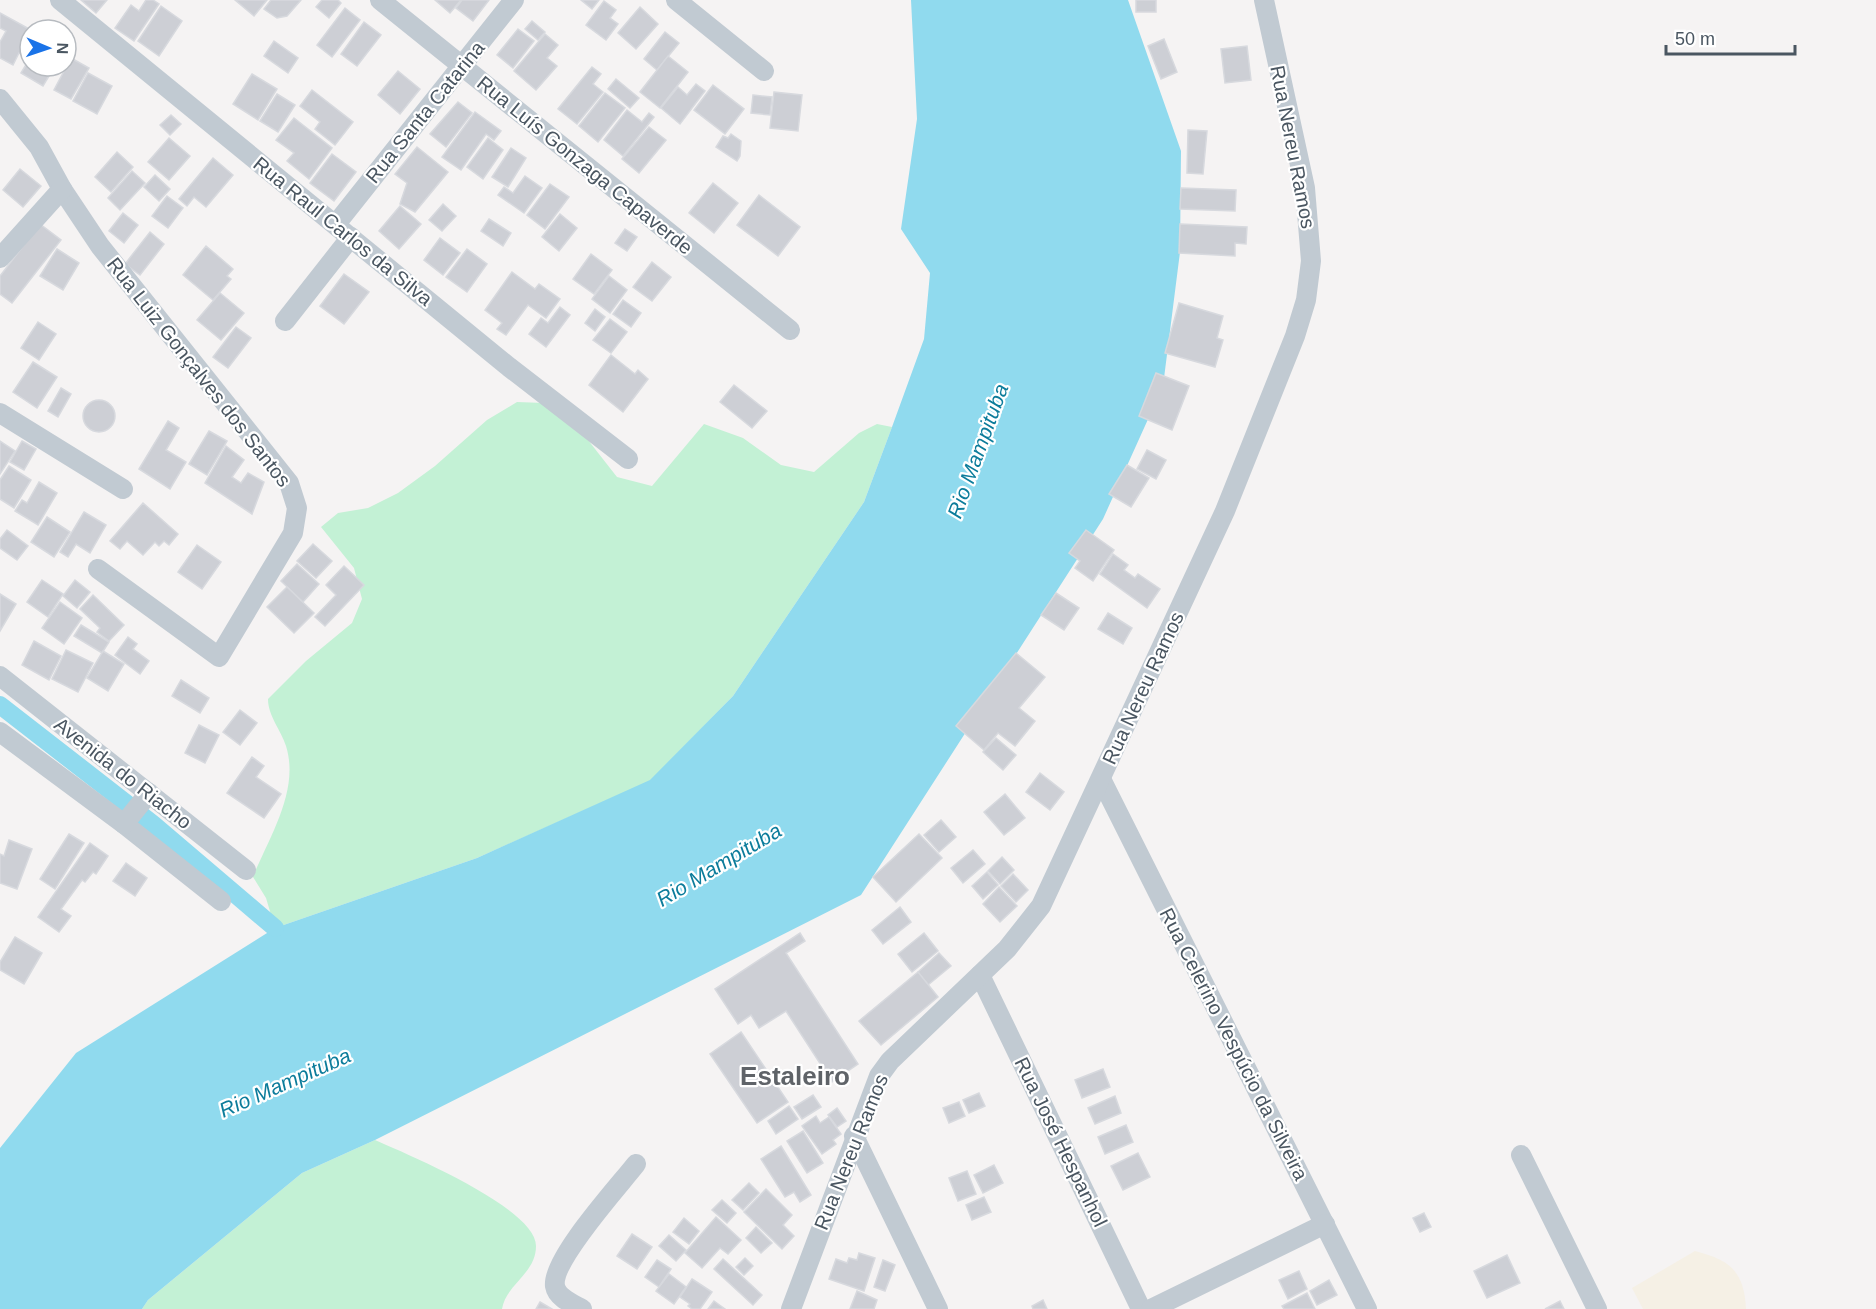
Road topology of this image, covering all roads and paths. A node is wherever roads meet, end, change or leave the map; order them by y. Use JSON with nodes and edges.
{"nodes":[{"id":1,"x":60,"y":0,"type":"edge"},
{"id":2,"x":380,"y":0,"type":"edge"},
{"id":3,"x":514,"y":0,"type":"edge"},
{"id":4,"x":676,"y":0,"type":"edge"},
{"id":5,"x":1263,"y":0,"type":"edge"},
{"id":6,"x":462,"y":66,"type":"junction"},
{"id":7,"x":764,"y":71,"type":"dead end"},
{"id":8,"x":0,"y":99,"type":"edge"},
{"id":9,"x":62,"y":189,"type":"junction"},
{"id":10,"x":343,"y":230,"type":"junction"},
{"id":11,"x":0,"y":258,"type":"edge"},
{"id":12,"x":285,"y":321,"type":"dead end"},
{"id":13,"x":790,"y":330,"type":"dead end"},
{"id":14,"x":0,"y":413,"type":"edge"},
{"id":15,"x":628,"y":459,"type":"dead end"},
{"id":16,"x":123,"y":489,"type":"dead end"},
{"id":17,"x":98,"y":568,"type":"dead end"},
{"id":18,"x":0,"y":676,"type":"edge"},
{"id":19,"x":0,"y":732,"type":"edge"},
{"id":20,"x":1101,"y":779,"type":"junction"},
{"id":21,"x":149,"y":793,"type":"junction"},
{"id":22,"x":124,"y":824,"type":"junction"},
{"id":23,"x":246,"y":870,"type":"dead end"},
{"id":24,"x":221,"y":901,"type":"dead end"},
{"id":25,"x":980,"y":975,"type":"junction"},
{"id":26,"x":854,"y":1136,"type":"junction"},
{"id":27,"x":1521,"y":1155,"type":"dead end"},
{"id":28,"x":636,"y":1164,"type":"dead end"},
{"id":29,"x":1325,"y":1224,"type":"junction"},
{"id":30,"x":582,"y":1309,"type":"edge"},
{"id":31,"x":791,"y":1309,"type":"edge"},
{"id":32,"x":938,"y":1309,"type":"edge"},
{"id":33,"x":1141,"y":1309,"type":"edge"},
{"id":34,"x":1151,"y":1309,"type":"edge"},
{"id":35,"x":1367,"y":1309,"type":"edge"},
{"id":36,"x":1598,"y":1309,"type":"edge"}],
"edges":[{"from":1,"to":10,"type":"street","name":"Rua Raul Carlos da Silva"},
{"from":2,"to":6,"type":"street","name":"Rua Luís Gonzaga Capaverde"},
{"from":3,"to":6,"type":"street","name":"Rua Santa Catarina"},
{"from":4,"to":7,"type":"street"},
{"from":5,"to":20,"type":"street","name":"Rua Nereu Ramos"},
{"from":6,"to":10,"type":"street","name":"Rua Santa Catarina"},
{"from":6,"to":13,"type":"street","name":"Rua Luís Gonzaga Capaverde"},
{"from":8,"to":9,"type":"street","name":"Rua Luiz Gonçalves dos Santos"},
{"from":9,"to":11,"type":"street"},
{"from":9,"to":17,"type":"street","name":"Rua Luiz Gonçalves dos Santos"},
{"from":10,"to":12,"type":"street","name":"Rua Santa Catarina"},
{"from":10,"to":15,"type":"street","name":"Rua Raul Carlos da Silva"},
{"from":14,"to":16,"type":"street"},
{"from":18,"to":21,"type":"street","name":"Avenida do Riacho"},
{"from":19,"to":22,"type":"street","name":"Avenida do Riacho"},
{"from":20,"to":25,"type":"street","name":"Rua Nereu Ramos"},
{"from":20,"to":29,"type":"street","name":"Rua Celerino Vespúcio da Silveira"},
{"from":21,"to":22,"type":"street"},
{"from":21,"to":23,"type":"street","name":"Avenida do Riacho"},
{"from":22,"to":24,"type":"street","name":"Avenida do Riacho"},
{"from":25,"to":26,"type":"street","name":"Rua Nereu Ramos"},
{"from":25,"to":33,"type":"street","name":"Rua José Hespanhol"},
{"from":26,"to":31,"type":"street","name":"Rua Nereu Ramos"},
{"from":26,"to":32,"type":"street"},
{"from":27,"to":36,"type":"street"},
{"from":28,"to":30,"type":"street"},
{"from":29,"to":34,"type":"street"},
{"from":29,"to":35,"type":"street","name":"Rua Celerino Vespúcio da Silveira"}]}
